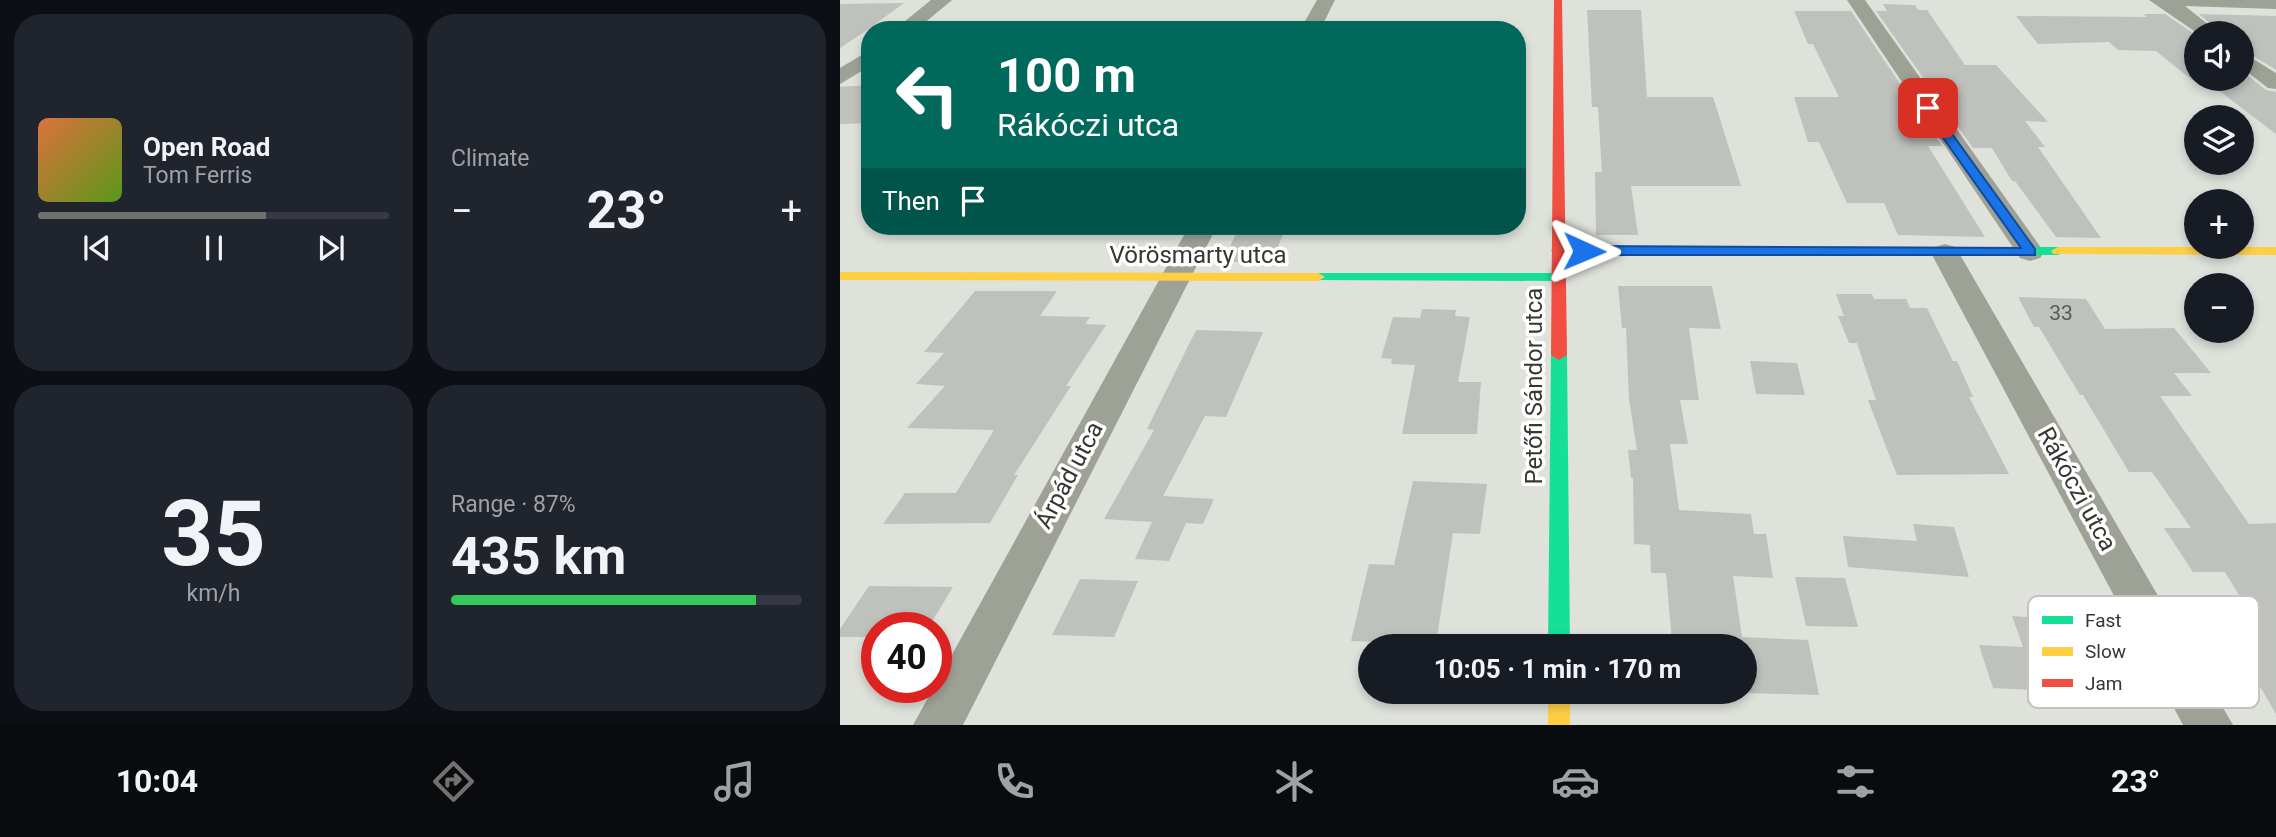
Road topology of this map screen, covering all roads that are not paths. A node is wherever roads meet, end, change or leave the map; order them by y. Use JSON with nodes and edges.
{"nodes":[{"id":1,"x":943,"y":0,"type":"edge"},
{"id":2,"x":1326,"y":0,"type":"edge"},
{"id":3,"x":1558,"y":0,"type":"edge"},
{"id":4,"x":1856,"y":0,"type":"edge"},
{"id":5,"x":2158,"y":0,"type":"edge"},
{"id":6,"x":2165,"y":0,"type":"edge"},
{"id":7,"x":2276,"y":4,"type":"edge"},
{"id":8,"x":916,"y":21,"type":"edge"},
{"id":9,"x":1315,"y":21,"type":"edge"},
{"id":10,"x":2193,"y":21,"type":"edge"},
{"id":11,"x":861,"y":63,"type":"edge"},
{"id":12,"x":2254,"y":67,"type":"edge"},
{"id":13,"x":840,"y":78,"type":"edge"},
{"id":14,"x":2276,"y":83,"type":"edge"},
{"id":15,"x":1198,"y":235,"type":"edge"},
{"id":16,"x":1558,"y":250,"type":"junction"},
{"id":17,"x":2276,"y":251,"type":"edge"},
{"id":18,"x":2031,"y":252,"type":"junction"},
{"id":19,"x":1945,"y":253,"type":"junction"},
{"id":20,"x":840,"y":276,"type":"edge"},
{"id":21,"x":1556,"y":277,"type":"junction"},
{"id":22,"x":1174,"y":278,"type":"junction"},
{"id":23,"x":2137,"y":596,"type":"edge"},
{"id":24,"x":1559,"y":634,"type":"edge"},
{"id":25,"x":1559,"y":704,"type":"edge"},
{"id":26,"x":2199,"y":708,"type":"edge"},
{"id":27,"x":937,"y":725,"type":"edge"},
{"id":28,"x":1559,"y":725,"type":"edge"},
{"id":29,"x":2209,"y":725,"type":"edge"}],
"edges":[{"from":1,"to":8,"type":"street"},
{"from":2,"to":9,"type":"street"},
{"from":3,"to":16,"type":"street","name":"Petőfi Sándor utca"},
{"from":4,"to":18,"type":"street"},
{"from":5,"to":6,"type":"street"},
{"from":6,"to":7,"type":"street"},
{"from":6,"to":10,"type":"street"},
{"from":11,"to":13,"type":"street"},
{"from":12,"to":14,"type":"street"},
{"from":15,"to":22,"type":"street","name":"Árpád utca"},
{"from":16,"to":19,"type":"street"},
{"from":16,"to":21,"type":"street","name":"Petőfi Sándor utca"},
{"from":17,"to":18,"type":"street"},
{"from":18,"to":19,"type":"street"},
{"from":19,"to":23,"type":"street","name":"Rákóczi utca"},
{"from":20,"to":22,"type":"street","name":"Vörösmarty utca"},
{"from":21,"to":22,"type":"street","name":"Vörösmarty utca"},
{"from":21,"to":24,"type":"street","name":"Petőfi Sándor utca"},
{"from":22,"to":27,"type":"street","name":"Árpád utca"},
{"from":25,"to":28,"type":"street"},
{"from":26,"to":29,"type":"street","name":"Rákóczi utca"}]}
